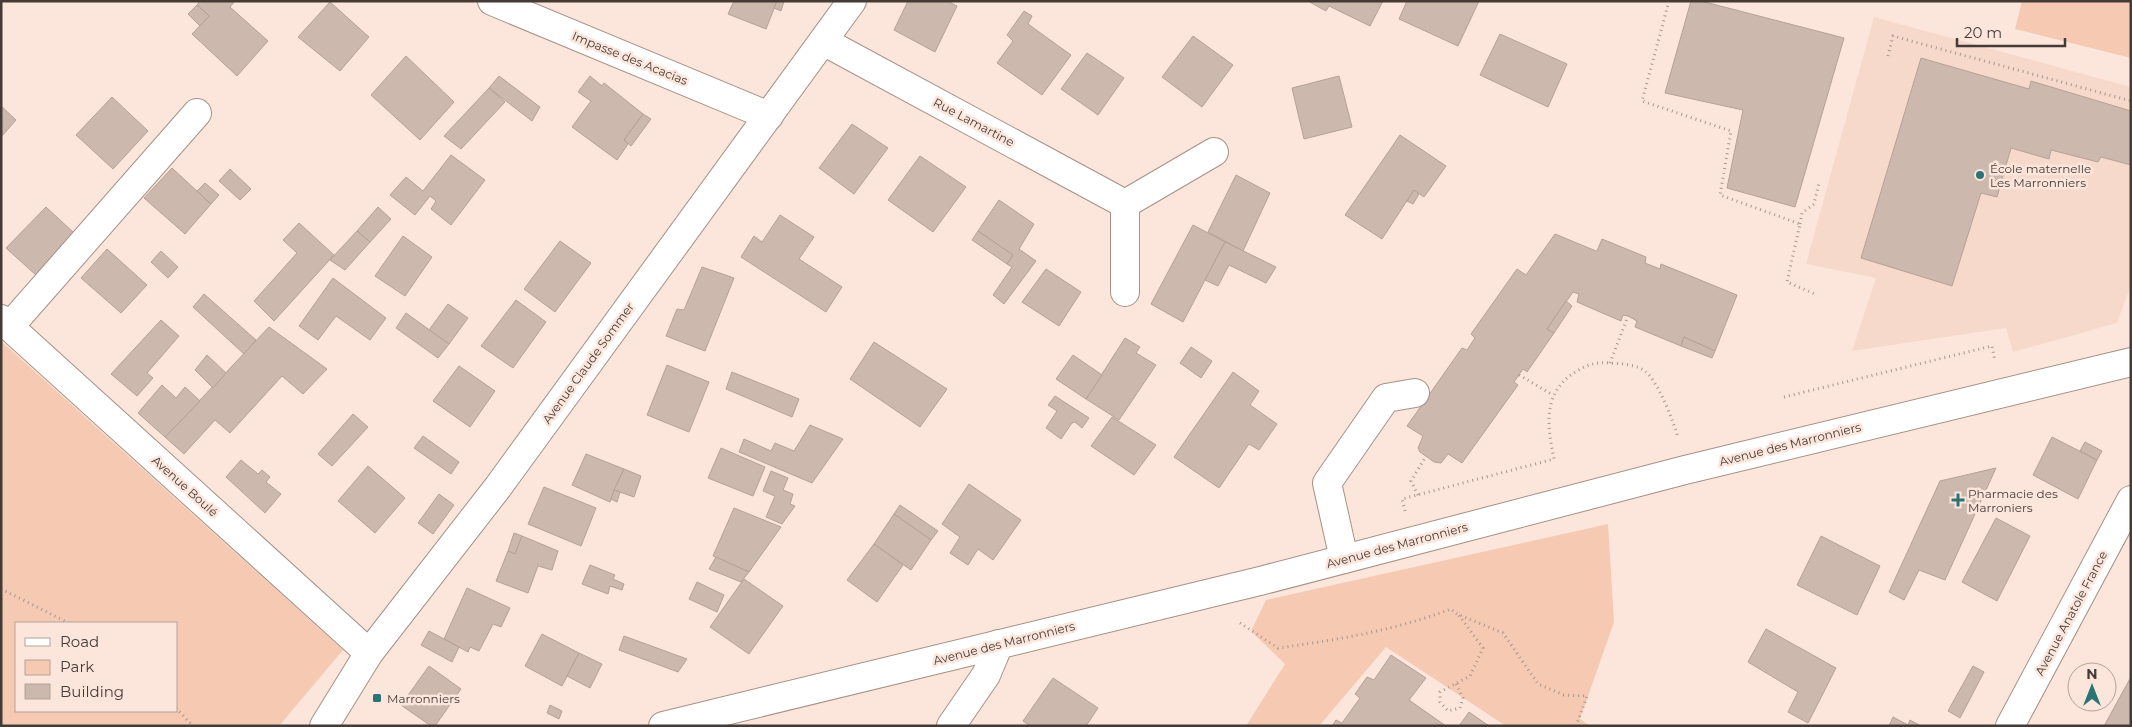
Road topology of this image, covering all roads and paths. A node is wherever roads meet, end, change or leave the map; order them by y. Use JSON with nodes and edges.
{"nodes":[{"id":1,"x":492,"y":1,"type":"edge"},
{"id":2,"x":852,"y":1,"type":"edge"},
{"id":3,"x":1669,"y":1,"type":"edge"},
{"id":4,"x":823,"y":41,"type":"junction"},
{"id":5,"x":1888,"y":56,"type":"dead end"},
{"id":6,"x":2131,"y":101,"type":"edge"},
{"id":7,"x":197,"y":113,"type":"dead end"},
{"id":8,"x":769,"y":116,"type":"junction"},
{"id":9,"x":1214,"y":152,"type":"dead end"},
{"id":10,"x":1819,"y":183,"type":"dead end"},
{"id":11,"x":1125,"y":204,"type":"junction"},
{"id":12,"x":1800,"y":224,"type":"junction"},
{"id":13,"x":1124,"y":292,"type":"dead end"},
{"id":14,"x":1815,"y":294,"type":"dead end"},
{"id":15,"x":1628,"y":316,"type":"dead end"},
{"id":16,"x":5,"y":323,"type":"edge"},
{"id":17,"x":2131,"y":362,"type":"edge"},
{"id":18,"x":1610,"y":363,"type":"junction"},
{"id":19,"x":1519,"y":375,"type":"dead end"},
{"id":20,"x":1415,"y":392,"type":"dead end"},
{"id":21,"x":2003,"y":393,"type":"junction"},
{"id":22,"x":1553,"y":395,"type":"junction"},
{"id":23,"x":1784,"y":397,"type":"dead end"},
{"id":24,"x":1426,"y":456,"type":"dead end"},
{"id":25,"x":1685,"y":470,"type":"junction"},
{"id":26,"x":1418,"y":495,"type":"junction"},
{"id":27,"x":2131,"y":500,"type":"edge"},
{"id":28,"x":1413,"y":541,"type":"junction"},
{"id":29,"x":1344,"y":559,"type":"junction"},
{"id":30,"x":1,"y":589,"type":"edge"},
{"id":31,"x":1457,"y":614,"type":"junction"},
{"id":32,"x":67,"y":622,"type":"edge"},
{"id":33,"x":1240,"y":623,"type":"dead end"},
{"id":34,"x":999,"y":644,"type":"junction"},
{"id":35,"x":369,"y":653,"type":"junction"},
{"id":36,"x":1456,"y":684,"type":"junction"},
{"id":37,"x":178,"y":710,"type":"edge"},
{"id":38,"x":193,"y":726,"type":"edge"},
{"id":39,"x":324,"y":726,"type":"edge"},
{"id":40,"x":663,"y":726,"type":"edge"},
{"id":41,"x":950,"y":726,"type":"edge"},
{"id":42,"x":1576,"y":726,"type":"edge"},
{"id":43,"x":2010,"y":726,"type":"edge"}],
"edges":[{"from":1,"to":8,"type":"street","name":"Impasse des Acacias"},
{"from":2,"to":4,"type":"street","name":"Avenue Claude Sommer"},
{"from":3,"to":12,"type":"path"},
{"from":4,"to":8,"type":"street","name":"Avenue Claude Sommer"},
{"from":4,"to":11,"type":"street","name":"Rue Lamartine"},
{"from":5,"to":6,"type":"path"},
{"from":7,"to":16,"type":"street"},
{"from":8,"to":35,"type":"street","name":"Avenue Claude Sommer"},
{"from":9,"to":11,"type":"street"},
{"from":10,"to":12,"type":"path"},
{"from":11,"to":13,"type":"street"},
{"from":12,"to":14,"type":"path"},
{"from":15,"to":18,"type":"path"},
{"from":16,"to":35,"type":"street","name":"Avenue Boulé"},
{"from":17,"to":21,"type":"street","name":"Avenue des Marronniers"},
{"from":18,"to":22,"type":"path"},
{"from":18,"to":25,"type":"path"},
{"from":19,"to":22,"type":"path"},
{"from":20,"to":29,"type":"street"},
{"from":21,"to":23,"type":"path"},
{"from":21,"to":25,"type":"street","name":"Avenue des Marronniers"},
{"from":22,"to":26,"type":"path"},
{"from":24,"to":26,"type":"path"},
{"from":25,"to":28,"type":"street","name":"Avenue des Marronniers"},
{"from":26,"to":28,"type":"path"},
{"from":27,"to":43,"type":"street","name":"Avenue Anatole France"},
{"from":28,"to":29,"type":"street","name":"Avenue des Marronniers"},
{"from":29,"to":34,"type":"street","name":"Avenue des Marronniers"},
{"from":30,"to":32,"type":"path"},
{"from":31,"to":33,"type":"path"},
{"from":31,"to":36,"type":"path"},
{"from":31,"to":42,"type":"path"},
{"from":34,"to":40,"type":"street","name":"Avenue des Marronniers"},
{"from":34,"to":41,"type":"street"},
{"from":35,"to":39,"type":"street","name":"Avenue Claude Sommer"},
{"from":36,"to":36,"type":"path"},
{"from":37,"to":38,"type":"path"}]}
